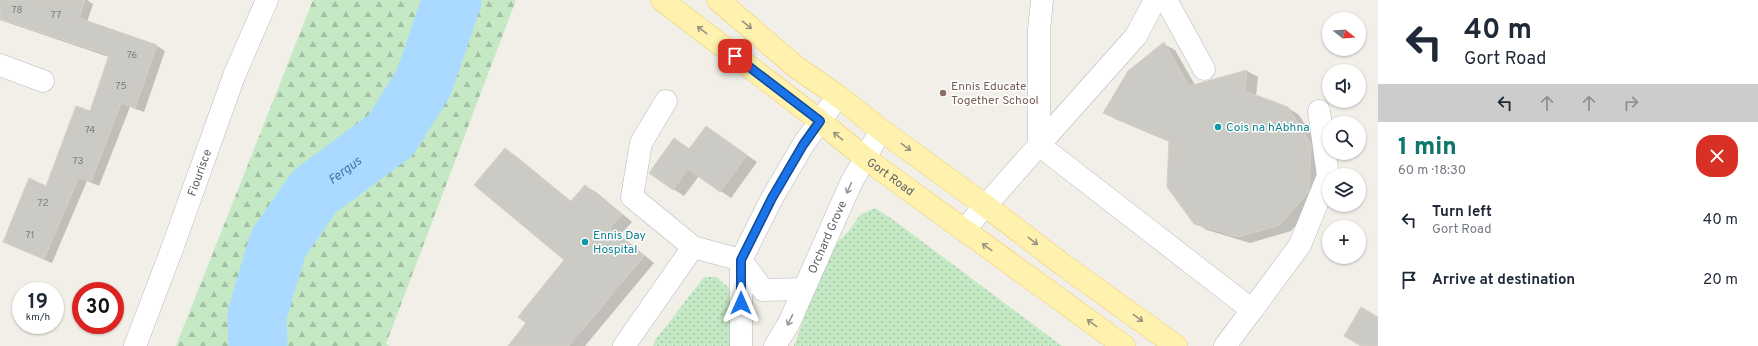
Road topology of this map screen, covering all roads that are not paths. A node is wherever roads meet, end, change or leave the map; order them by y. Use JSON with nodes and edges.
{"nodes":[{"id":1,"x":266,"y":0,"type":"edge"},
{"id":2,"x":662,"y":0,"type":"edge"},
{"id":3,"x":718,"y":0,"type":"edge"},
{"id":4,"x":1042,"y":0,"type":"edge"},
{"id":5,"x":1155,"y":0,"type":"edge"},
{"id":6,"x":1166,"y":0,"type":"edge"},
{"id":7,"x":0,"y":65,"type":"edge"},
{"id":8,"x":1204,"y":69,"type":"dead end"},
{"id":9,"x":43,"y":81,"type":"dead end"},
{"id":10,"x":838,"y":96,"type":"junction"},
{"id":11,"x":666,"y":101,"type":"dead end"},
{"id":12,"x":1319,"y":111,"type":"dead end"},
{"id":13,"x":820,"y":121,"type":"junction"},
{"id":14,"x":881,"y":130,"type":"junction"},
{"id":15,"x":1040,"y":145,"type":"junction"},
{"id":16,"x":865,"y":158,"type":"junction"},
{"id":17,"x":986,"y":206,"type":"junction"},
{"id":18,"x":964,"y":230,"type":"junction"},
{"id":19,"x":693,"y":247,"type":"junction"},
{"id":20,"x":741,"y":260,"type":"junction"},
{"id":21,"x":804,"y":289,"type":"junction"},
{"id":22,"x":1252,"y":310,"type":"junction"},
{"id":23,"x":135,"y":346,"type":"edge"},
{"id":24,"x":624,"y":346,"type":"edge"},
{"id":25,"x":741,"y":346,"type":"edge"},
{"id":26,"x":775,"y":346,"type":"edge"},
{"id":27,"x":1124,"y":346,"type":"edge"},
{"id":28,"x":1176,"y":346,"type":"edge"},
{"id":29,"x":1225,"y":346,"type":"edge"}],
"edges":[{"from":1,"to":23,"type":"street","name":"Fiourisce"},
{"from":13,"to":2,"type":"main road","name":"Gort Road","one_way":true},
{"from":3,"to":10,"type":"main road","one_way":true},
{"from":4,"to":15,"type":"street"},
{"from":5,"to":15,"type":"street"},
{"from":6,"to":8,"type":"street"},
{"from":7,"to":9,"type":"street"},
{"from":10,"to":13,"type":"street"},
{"from":10,"to":14,"type":"main road"},
{"from":11,"to":19,"type":"street"},
{"from":12,"to":22,"type":"street"},
{"from":16,"to":13,"type":"main road","name":"Gort Road","one_way":true},
{"from":13,"to":20,"type":"street"},
{"from":14,"to":16,"type":"street","name":"Orchard Grove"},
{"from":14,"to":17,"type":"main road","one_way":true},
{"from":15,"to":17,"type":"street"},
{"from":15,"to":22,"type":"street"},
{"from":16,"to":18,"type":"main road","name":"Gort Road"},
{"from":16,"to":21,"type":"street","name":"Orchard Grove","one_way":true},
{"from":17,"to":18,"type":"street"},
{"from":17,"to":28,"type":"main road","one_way":true},
{"from":27,"to":18,"type":"main road","name":"Gort Road","one_way":true},
{"from":19,"to":20,"type":"street"},
{"from":19,"to":24,"type":"street"},
{"from":20,"to":21,"type":"street"},
{"from":20,"to":25,"type":"street"},
{"from":21,"to":26,"type":"street","name":"Orchard Grove","one_way":true},
{"from":22,"to":29,"type":"street"}]}
